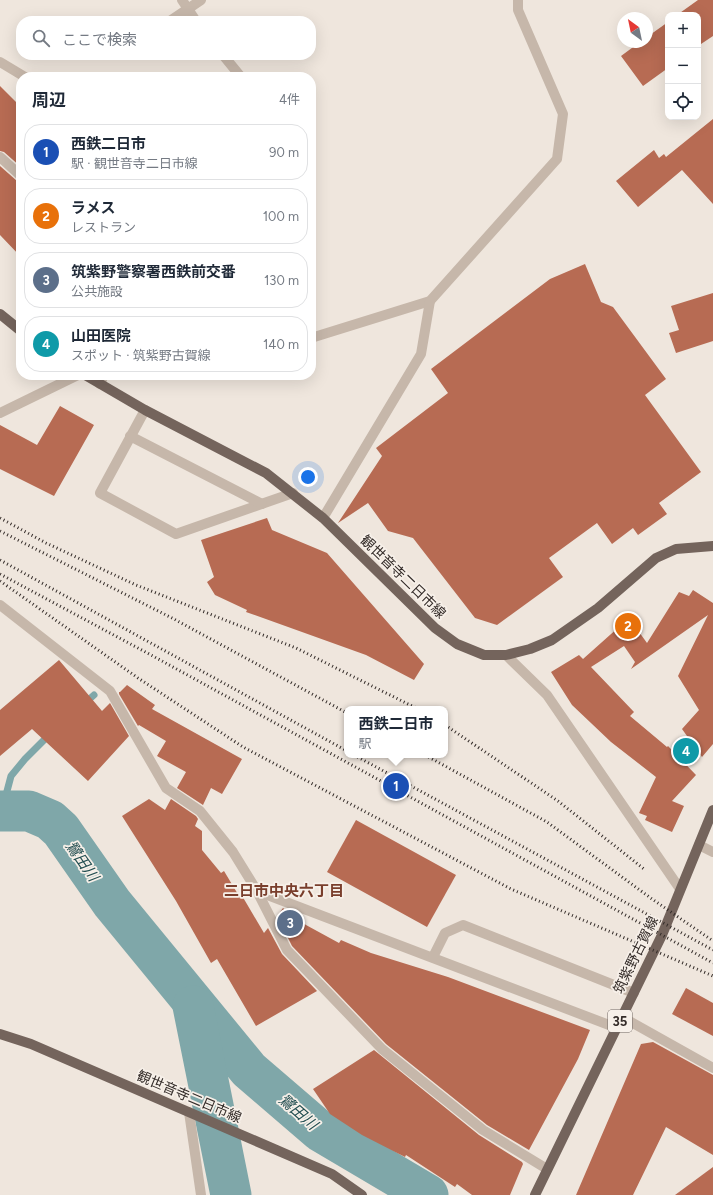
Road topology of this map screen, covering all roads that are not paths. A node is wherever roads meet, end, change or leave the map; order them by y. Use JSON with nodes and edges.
{"nodes":[{"id":1,"x":182,"y":0,"type":"edge"},
{"id":2,"x":201,"y":0,"type":"edge"},
{"id":3,"x":518,"y":0,"type":"edge"},
{"id":4,"x":187,"y":10,"type":"junction"},
{"id":5,"x":178,"y":16,"type":"edge"},
{"id":6,"x":192,"y":16,"type":"edge"},
{"id":7,"x":227,"y":60,"type":"edge"},
{"id":8,"x":0,"y":62,"type":"edge"},
{"id":9,"x":17,"y":72,"type":"edge"},
{"id":10,"x":237,"y":72,"type":"edge"},
{"id":11,"x":0,"y":157,"type":"edge"},
{"id":12,"x":16,"y":171,"type":"edge"},
{"id":13,"x":430,"y":301,"type":"junction"},
{"id":14,"x":0,"y":314,"type":"edge"},
{"id":15,"x":16,"y":327,"type":"edge"},
{"id":16,"x":316,"y":336,"type":"edge"},
{"id":17,"x":68,"y":380,"type":"edge"},
{"id":18,"x":103,"y":380,"type":"edge"},
{"id":19,"x":145,"y":410,"type":"junction"},
{"id":20,"x":0,"y":413,"type":"edge"},
{"id":21,"x":130,"y":436,"type":"junction"},
{"id":22,"x":293,"y":493,"type":"junction"},
{"id":23,"x":262,"y":504,"type":"junction"},
{"id":24,"x":323,"y":518,"type":"junction"},
{"id":25,"x":713,"y":546,"type":"edge"},
{"id":26,"x":0,"y":605,"type":"edge"},
{"id":27,"x":506,"y":655,"type":"junction"},
{"id":28,"x":713,"y":810,"type":"edge"},
{"id":29,"x":699,"y":845,"type":"junction"},
{"id":30,"x":713,"y":852,"type":"edge"},
{"id":31,"x":680,"y":889,"type":"junction"},
{"id":32,"x":257,"y":891,"type":"junction"},
{"id":33,"x":433,"y":957,"type":"junction"},
{"id":34,"x":634,"y":992,"type":"junction"},
{"id":35,"x":622,"y":1017,"type":"junction"},
{"id":36,"x":616,"y":1028,"type":"junction"},
{"id":37,"x":0,"y":1034,"type":"edge"},
{"id":38,"x":713,"y":1068,"type":"edge"},
{"id":39,"x":190,"y":1112,"type":"junction"},
{"id":40,"x":547,"y":1169,"type":"junction"},
{"id":41,"x":201,"y":1195,"type":"edge"},
{"id":42,"x":362,"y":1195,"type":"edge"},
{"id":43,"x":534,"y":1195,"type":"edge"}],
"edges":[{"from":1,"to":4,"type":"street"},
{"from":2,"to":4,"type":"street"},
{"from":3,"to":13,"type":"street"},
{"from":4,"to":5,"type":"street"},
{"from":4,"to":6,"type":"street"},
{"from":7,"to":10,"type":"street"},
{"from":8,"to":9,"type":"street"},
{"from":11,"to":12,"type":"street"},
{"from":13,"to":16,"type":"street"},
{"from":13,"to":24,"type":"street"},
{"from":14,"to":15,"type":"main road"},
{"from":17,"to":20,"type":"street"},
{"from":18,"to":19,"type":"main road","name":"観世音寺二日市線"},
{"from":19,"to":21,"type":"street"},
{"from":19,"to":22,"type":"main road","name":"観世音寺二日市線"},
{"from":21,"to":23,"type":"street"},
{"from":21,"to":23,"type":"street"},
{"from":22,"to":23,"type":"street"},
{"from":22,"to":24,"type":"main road","name":"観世音寺二日市線"},
{"from":24,"to":27,"type":"main road","name":"観世音寺二日市線"},
{"from":25,"to":27,"type":"main road","name":"観世音寺二日市線"},
{"from":26,"to":32,"type":"street"},
{"from":27,"to":31,"type":"street"},
{"from":28,"to":29,"type":"main road","name":"筑紫野古賀線","number":"35"},
{"from":29,"to":30,"type":"street"},
{"from":29,"to":31,"type":"main road","name":"筑紫野古賀線","number":"35"},
{"from":31,"to":34,"type":"main road","name":"筑紫野古賀線","number":"35"},
{"from":32,"to":33,"type":"street"},
{"from":32,"to":40,"type":"street"},
{"from":33,"to":34,"type":"street"},
{"from":33,"to":36,"type":"street"},
{"from":34,"to":35,"type":"main road","name":"筑紫野古賀線","number":"35"},
{"from":35,"to":36,"type":"main road","name":"筑紫野古賀線","number":"35"},
{"from":35,"to":38,"type":"street"},
{"from":36,"to":40,"type":"main road","name":"筑紫野古賀線","number":"35"},
{"from":37,"to":39,"type":"main road","name":"観世音寺二日市線"},
{"from":39,"to":41,"type":"street"},
{"from":39,"to":42,"type":"main road","name":"観世音寺二日市線"},
{"from":40,"to":43,"type":"main road","name":"筑紫野古賀線","number":"35"}]}
